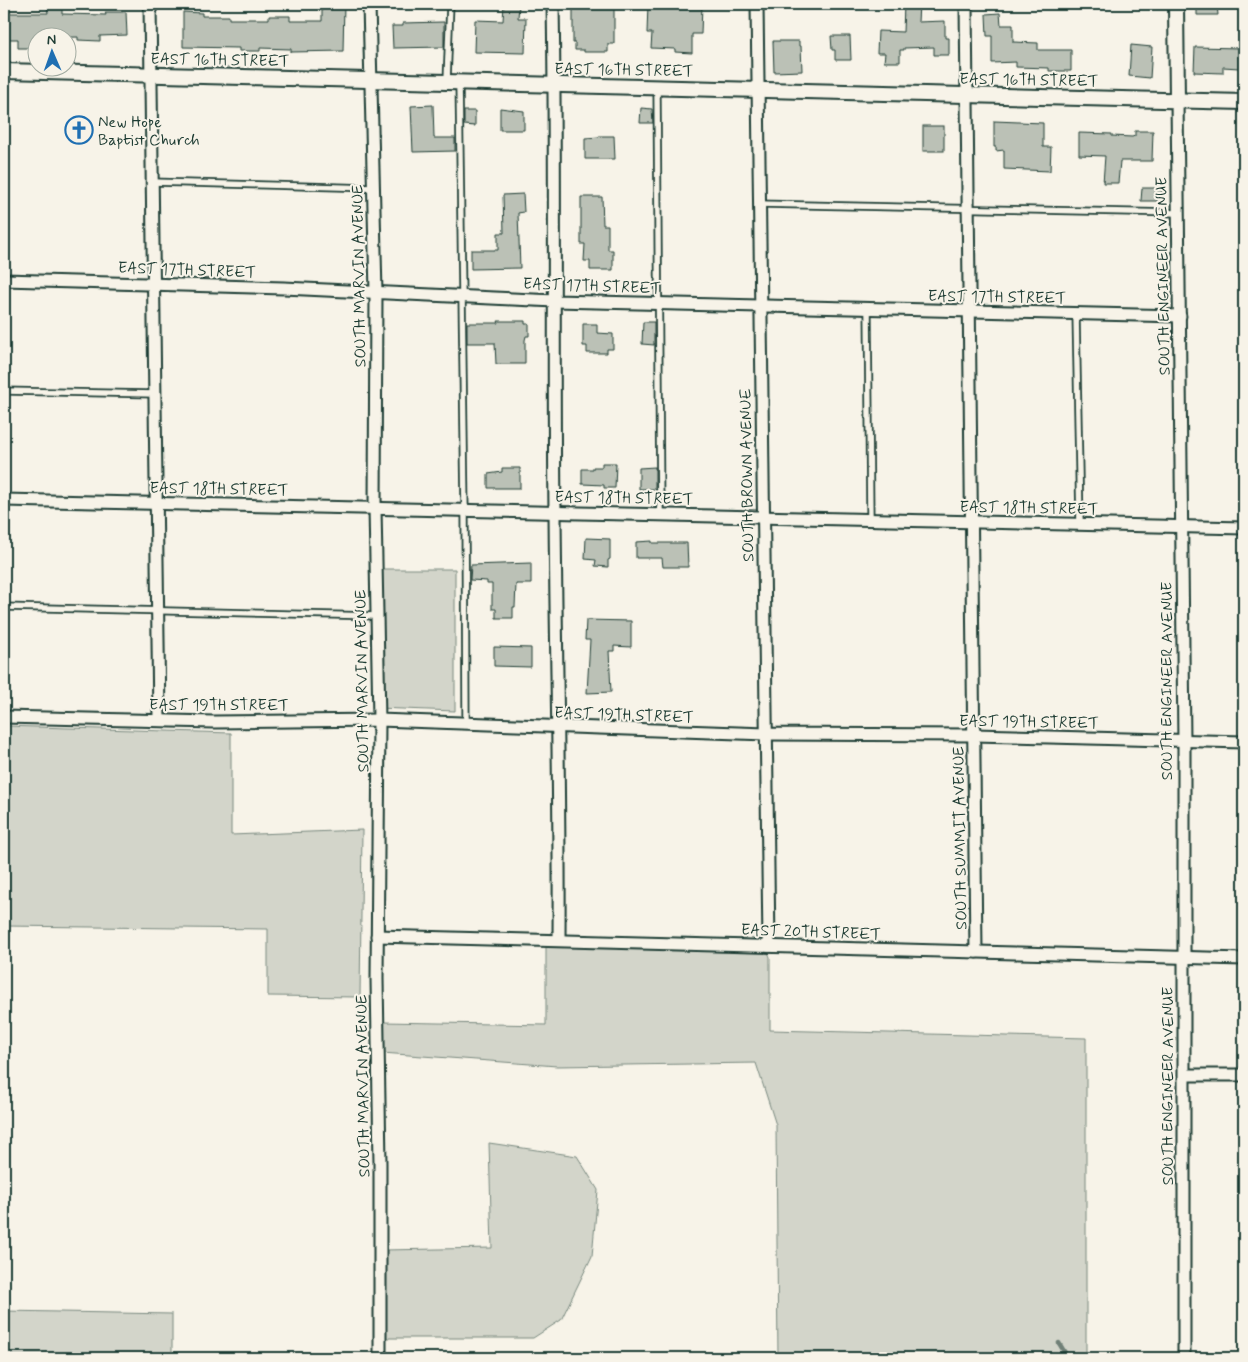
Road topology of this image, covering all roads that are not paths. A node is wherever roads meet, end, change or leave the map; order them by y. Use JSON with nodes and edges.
{"nodes":[{"id":1,"x":150,"y":4,"type":"edge"},
{"id":2,"x":369,"y":4,"type":"edge"},
{"id":3,"x":450,"y":4,"type":"edge"},
{"id":4,"x":554,"y":4,"type":"edge"},
{"id":5,"x":757,"y":4,"type":"edge"},
{"id":6,"x":966,"y":4,"type":"edge"},
{"id":7,"x":1176,"y":4,"type":"edge"},
{"id":8,"x":4,"y":71,"type":"edge"},
{"id":9,"x":151,"y":75,"type":"junction"},
{"id":10,"x":371,"y":80,"type":"junction"},
{"id":11,"x":453,"y":82,"type":"junction"},
{"id":12,"x":555,"y":85,"type":"junction"},
{"id":13,"x":657,"y":87,"type":"junction"},
{"id":14,"x":758,"y":90,"type":"junction"},
{"id":15,"x":967,"y":95,"type":"junction"},
{"id":16,"x":1177,"y":100,"type":"junction"},
{"id":17,"x":1244,"y":102,"type":"edge"},
{"id":18,"x":152,"y":182,"type":"junction"},
{"id":19,"x":374,"y":188,"type":"junction"},
{"id":20,"x":759,"y":204,"type":"junction"},
{"id":21,"x":968,"y":209,"type":"junction"},
{"id":22,"x":1178,"y":213,"type":"junction"},
{"id":23,"x":4,"y":280,"type":"edge"},
{"id":24,"x":154,"y":284,"type":"junction"},
{"id":25,"x":376,"y":293,"type":"junction"},
{"id":26,"x":462,"y":297,"type":"junction"},
{"id":27,"x":556,"y":301,"type":"junction"},
{"id":28,"x":658,"y":304,"type":"junction"},
{"id":29,"x":760,"y":306,"type":"junction"},
{"id":30,"x":868,"y":309,"type":"junction"},
{"id":31,"x":969,"y":312,"type":"junction"},
{"id":32,"x":1076,"y":314,"type":"junction"},
{"id":33,"x":1180,"y":316,"type":"junction"},
{"id":34,"x":4,"y":391,"type":"edge"},
{"id":35,"x":155,"y":394,"type":"junction"},
{"id":36,"x":4,"y":500,"type":"edge"},
{"id":37,"x":156,"y":503,"type":"junction"},
{"id":38,"x":375,"y":508,"type":"junction"},
{"id":39,"x":465,"y":510,"type":"junction"},
{"id":40,"x":555,"y":512,"type":"junction"},
{"id":41,"x":660,"y":514,"type":"junction"},
{"id":42,"x":763,"y":517,"type":"junction"},
{"id":43,"x":870,"y":519,"type":"junction"},
{"id":44,"x":972,"y":522,"type":"junction"},
{"id":45,"x":1080,"y":524,"type":"junction"},
{"id":46,"x":1182,"y":526,"type":"junction"},
{"id":47,"x":1244,"y":528,"type":"edge"},
{"id":48,"x":4,"y":607,"type":"edge"},
{"id":49,"x":158,"y":611,"type":"junction"},
{"id":50,"x":377,"y":616,"type":"junction"},
{"id":51,"x":4,"y":716,"type":"edge"},
{"id":52,"x":159,"y":720,"type":"junction"},
{"id":53,"x":379,"y":720,"type":"junction"},
{"id":54,"x":466,"y":724,"type":"junction"},
{"id":55,"x":558,"y":728,"type":"junction"},
{"id":56,"x":766,"y":734,"type":"junction"},
{"id":57,"x":974,"y":735,"type":"junction"},
{"id":58,"x":1184,"y":741,"type":"junction"},
{"id":59,"x":1244,"y":742,"type":"edge"},
{"id":60,"x":377,"y":936,"type":"junction"},
{"id":61,"x":559,"y":940,"type":"junction"},
{"id":62,"x":770,"y":946,"type":"junction"},
{"id":63,"x":976,"y":952,"type":"junction"},
{"id":64,"x":1185,"y":958,"type":"junction"},
{"id":65,"x":1244,"y":959,"type":"edge"},
{"id":66,"x":1184,"y":1076,"type":"junction"},
{"id":67,"x":1244,"y":1076,"type":"edge"},
{"id":68,"x":380,"y":1358,"type":"edge"},
{"id":69,"x":1184,"y":1358,"type":"edge"}],
"edges":[{"from":1,"to":9,"type":"street"},
{"from":2,"to":10,"type":"street","name":"SOUTH MARVIN AVENUE"},
{"from":3,"to":11,"type":"lane"},
{"from":4,"to":12,"type":"street"},
{"from":5,"to":14,"type":"street","name":"SOUTH BROWN AVENUE"},
{"from":6,"to":15,"type":"street","name":"SOUTH SUMMIT AVENUE"},
{"from":7,"to":16,"type":"street","name":"SOUTH ENGINEER AVENUE"},
{"from":8,"to":9,"type":"street","name":"EAST 16TH STREET"},
{"from":9,"to":10,"type":"street","name":"EAST 16TH STREET"},
{"from":9,"to":18,"type":"street"},
{"from":10,"to":11,"type":"street","name":"EAST 16TH STREET"},
{"from":10,"to":19,"type":"street","name":"SOUTH MARVIN AVENUE"},
{"from":11,"to":12,"type":"street","name":"EAST 16TH STREET"},
{"from":11,"to":26,"type":"lane"},
{"from":12,"to":13,"type":"street","name":"EAST 16TH STREET"},
{"from":12,"to":27,"type":"street"},
{"from":13,"to":14,"type":"street","name":"EAST 16TH STREET"},
{"from":13,"to":28,"type":"lane"},
{"from":14,"to":15,"type":"street","name":"EAST 16TH STREET"},
{"from":14,"to":20,"type":"street","name":"SOUTH BROWN AVENUE"},
{"from":15,"to":16,"type":"street","name":"EAST 16TH STREET"},
{"from":15,"to":21,"type":"street","name":"SOUTH SUMMIT AVENUE"},
{"from":16,"to":17,"type":"street","name":"EAST 16TH STREET"},
{"from":16,"to":22,"type":"street","name":"SOUTH ENGINEER AVENUE"},
{"from":18,"to":19,"type":"lane"},
{"from":18,"to":24,"type":"street"},
{"from":19,"to":25,"type":"street","name":"SOUTH MARVIN AVENUE"},
{"from":20,"to":21,"type":"lane"},
{"from":20,"to":29,"type":"street","name":"SOUTH BROWN AVENUE"},
{"from":21,"to":22,"type":"lane"},
{"from":21,"to":31,"type":"street","name":"SOUTH SUMMIT AVENUE"},
{"from":22,"to":33,"type":"street","name":"SOUTH ENGINEER AVENUE"},
{"from":23,"to":24,"type":"street","name":"EAST 17TH STREET"},
{"from":24,"to":25,"type":"street","name":"EAST 17TH STREET"},
{"from":24,"to":35,"type":"street"},
{"from":25,"to":26,"type":"street","name":"EAST 17TH STREET"},
{"from":25,"to":38,"type":"street","name":"SOUTH MARVIN AVENUE"},
{"from":26,"to":27,"type":"street","name":"EAST 17TH STREET"},
{"from":26,"to":39,"type":"lane"},
{"from":27,"to":28,"type":"street","name":"EAST 17TH STREET"},
{"from":27,"to":40,"type":"street"},
{"from":28,"to":29,"type":"street","name":"EAST 17TH STREET"},
{"from":28,"to":41,"type":"lane"},
{"from":29,"to":30,"type":"street","name":"EAST 17TH STREET"},
{"from":29,"to":42,"type":"street","name":"SOUTH BROWN AVENUE"},
{"from":30,"to":31,"type":"street","name":"EAST 17TH STREET"},
{"from":30,"to":43,"type":"lane"},
{"from":31,"to":32,"type":"street","name":"EAST 17TH STREET"},
{"from":31,"to":44,"type":"street","name":"SOUTH SUMMIT AVENUE"},
{"from":32,"to":33,"type":"street","name":"EAST 17TH STREET"},
{"from":32,"to":45,"type":"lane"},
{"from":33,"to":46,"type":"street","name":"SOUTH ENGINEER AVENUE"},
{"from":34,"to":35,"type":"lane"},
{"from":35,"to":37,"type":"street"},
{"from":36,"to":37,"type":"street","name":"EAST 18TH STREET"},
{"from":37,"to":38,"type":"street","name":"EAST 18TH STREET"},
{"from":37,"to":49,"type":"street"},
{"from":38,"to":39,"type":"street","name":"EAST 18TH STREET"},
{"from":38,"to":50,"type":"street","name":"SOUTH MARVIN AVENUE"},
{"from":39,"to":40,"type":"street","name":"EAST 18TH STREET"},
{"from":39,"to":54,"type":"lane"},
{"from":40,"to":41,"type":"street","name":"EAST 18TH STREET"},
{"from":40,"to":55,"type":"street"},
{"from":41,"to":42,"type":"street","name":"EAST 18TH STREET"},
{"from":42,"to":43,"type":"street","name":"EAST 18TH STREET"},
{"from":42,"to":56,"type":"street","name":"SOUTH BROWN AVENUE"},
{"from":43,"to":44,"type":"street","name":"EAST 18TH STREET"},
{"from":44,"to":45,"type":"street","name":"EAST 18TH STREET"},
{"from":44,"to":57,"type":"street","name":"SOUTH SUMMIT AVENUE"},
{"from":45,"to":46,"type":"street","name":"EAST 18TH STREET"},
{"from":46,"to":47,"type":"street","name":"EAST 18TH STREET"},
{"from":46,"to":58,"type":"street","name":"SOUTH ENGINEER AVENUE"},
{"from":48,"to":49,"type":"lane"},
{"from":49,"to":50,"type":"lane"},
{"from":49,"to":52,"type":"street"},
{"from":50,"to":53,"type":"street","name":"SOUTH MARVIN AVENUE"},
{"from":51,"to":52,"type":"street","name":"EAST 19TH STREET"},
{"from":52,"to":53,"type":"street","name":"EAST 19TH STREET"},
{"from":53,"to":54,"type":"street","name":"EAST 19TH STREET"},
{"from":53,"to":60,"type":"street","name":"SOUTH MARVIN AVENUE"},
{"from":54,"to":55,"type":"street","name":"EAST 19TH STREET"},
{"from":55,"to":56,"type":"street","name":"EAST 19TH STREET"},
{"from":55,"to":61,"type":"street"},
{"from":56,"to":57,"type":"street","name":"EAST 19TH STREET"},
{"from":56,"to":62,"type":"street","name":"SOUTH BROWN AVENUE"},
{"from":57,"to":58,"type":"street","name":"EAST 19TH STREET"},
{"from":57,"to":63,"type":"street","name":"SOUTH SUMMIT AVENUE"},
{"from":58,"to":59,"type":"street","name":"EAST 19TH STREET"},
{"from":58,"to":64,"type":"street","name":"SOUTH ENGINEER AVENUE"},
{"from":60,"to":61,"type":"street","name":"EAST 20TH STREET"},
{"from":60,"to":68,"type":"street","name":"SOUTH MARVIN AVENUE"},
{"from":61,"to":62,"type":"street","name":"EAST 20TH STREET"},
{"from":62,"to":63,"type":"street","name":"EAST 20TH STREET"},
{"from":63,"to":64,"type":"street","name":"EAST 20TH STREET"},
{"from":64,"to":65,"type":"street","name":"EAST 20TH STREET"},
{"from":64,"to":66,"type":"street","name":"SOUTH ENGINEER AVENUE"},
{"from":66,"to":67,"type":"street"},
{"from":66,"to":69,"type":"street","name":"SOUTH ENGINEER AVENUE"}]}
